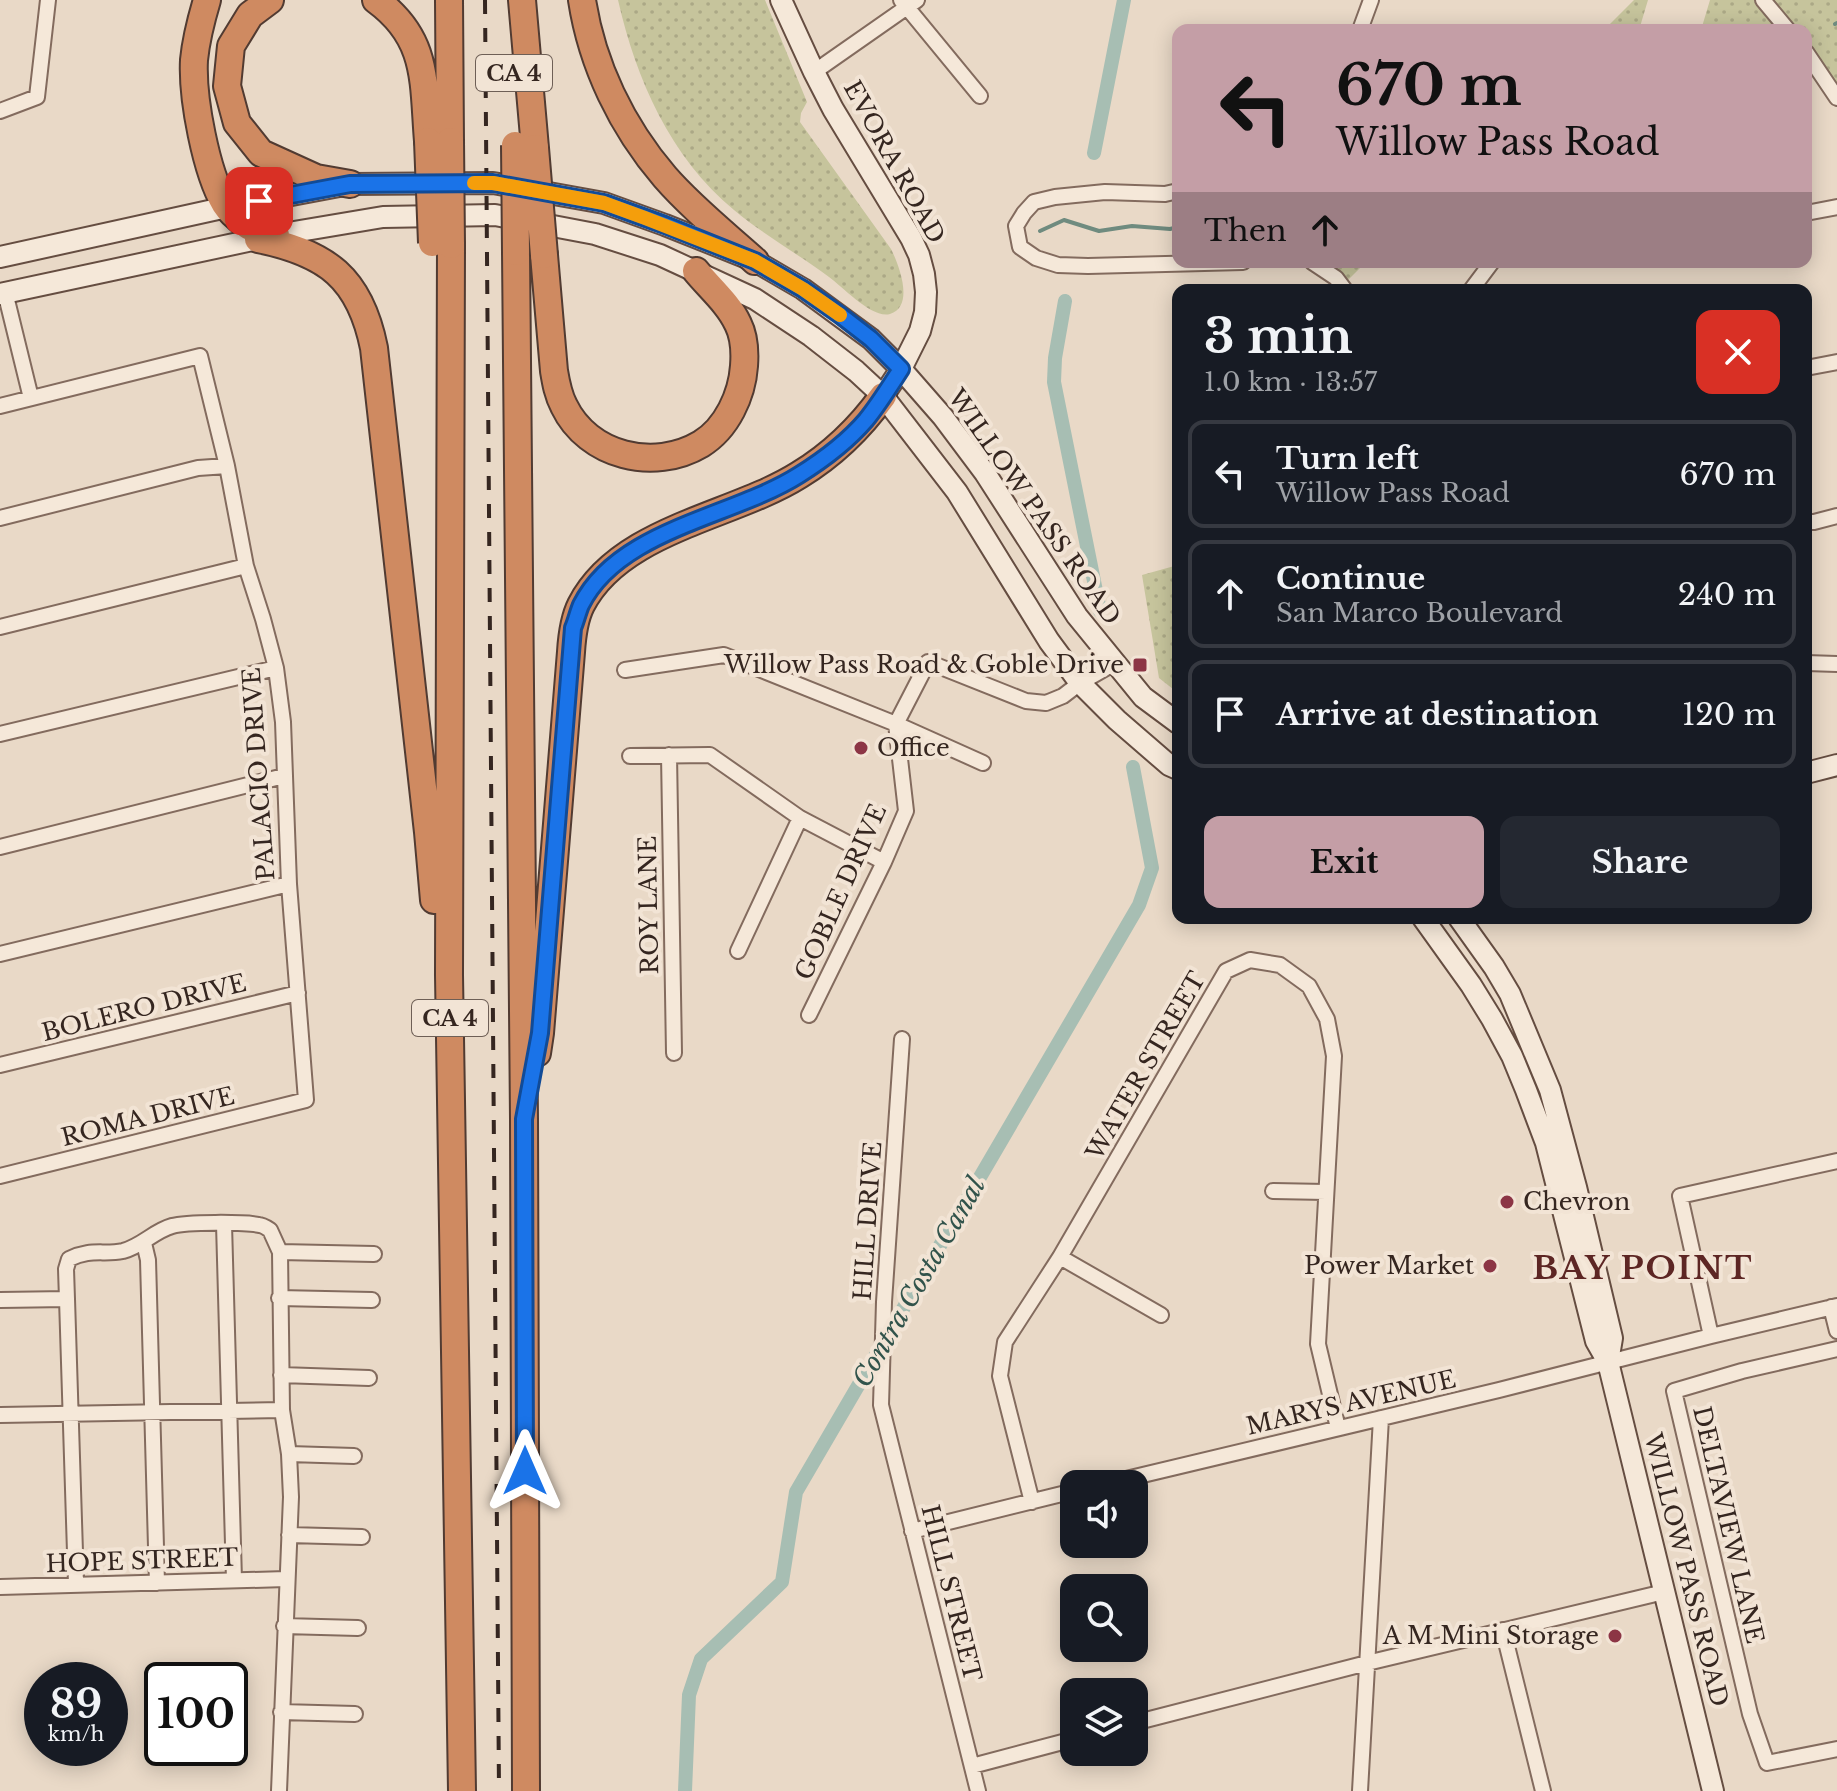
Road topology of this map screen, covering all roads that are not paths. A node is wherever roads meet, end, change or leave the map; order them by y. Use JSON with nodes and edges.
{"nodes":[{"id":1,"x":48,"y":0,"type":"edge"},
{"id":2,"x":207,"y":0,"type":"edge"},
{"id":3,"x":270,"y":0,"type":"edge"},
{"id":4,"x":376,"y":0,"type":"edge"},
{"id":5,"x":449,"y":0,"type":"edge"},
{"id":6,"x":512,"y":0,"type":"edge"},
{"id":7,"x":522,"y":0,"type":"edge"},
{"id":8,"x":582,"y":0,"type":"edge"},
{"id":9,"x":781,"y":0,"type":"edge"},
{"id":10,"x":1371,"y":0,"type":"edge"},
{"id":11,"x":1763,"y":0,"type":"edge"},
{"id":12,"x":908,"y":3,"type":"edge"},
{"id":13,"x":1362,"y":24,"type":"edge"},
{"id":14,"x":1783,"y":24,"type":"edge"},
{"id":15,"x":1812,"y":61,"type":"edge"},
{"id":16,"x":814,"y":72,"type":"junction"},
{"id":17,"x":980,"y":96,"type":"dead end"},
{"id":18,"x":1837,"y":98,"type":"edge"},
{"id":19,"x":0,"y":111,"type":"edge"},
{"id":20,"x":439,"y":141,"type":"junction"},
{"id":21,"x":525,"y":147,"type":"junction"},
{"id":22,"x":350,"y":184,"type":"junction"},
{"id":23,"x":1172,"y":192,"type":"edge"},
{"id":24,"x":227,"y":207,"type":"junction"},
{"id":25,"x":1837,"y":207,"type":"edge"},
{"id":26,"x":1812,"y":212,"type":"edge"},
{"id":27,"x":267,"y":237,"type":"junction"},
{"id":28,"x":0,"y":257,"type":"edge"},
{"id":29,"x":755,"y":261,"type":"junction"},
{"id":30,"x":1172,"y":264,"type":"edge"},
{"id":31,"x":1321,"y":268,"type":"edge"},
{"id":32,"x":696,"y":271,"type":"junction"},
{"id":33,"x":1340,"y":284,"type":"edge"},
{"id":34,"x":3,"y":293,"type":"edge"},
{"id":35,"x":1837,"y":362,"type":"edge"},
{"id":36,"x":1812,"y":367,"type":"edge"},
{"id":37,"x":901,"y":369,"type":"junction"},
{"id":38,"x":883,"y":396,"type":"junction"},
{"id":39,"x":31,"y":398,"type":"junction"},
{"id":40,"x":0,"y":406,"type":"edge"},
{"id":41,"x":227,"y":466,"type":"junction"},
{"id":42,"x":1837,"y":516,"type":"edge"},
{"id":43,"x":0,"y":518,"type":"edge"},
{"id":44,"x":1812,"y":522,"type":"edge"},
{"id":45,"x":246,"y":566,"type":"junction"},
{"id":46,"x":0,"y":627,"type":"edge"},
{"id":47,"x":1115,"y":663,"type":"junction"},
{"id":48,"x":1812,"y":663,"type":"edge"},
{"id":49,"x":1837,"y":664,"type":"edge"},
{"id":50,"x":276,"y":668,"type":"junction"},
{"id":51,"x":625,"y":670,"type":"dead end"},
{"id":52,"x":1080,"y":683,"type":"junction"},
{"id":53,"x":1172,"y":719,"type":"edge"},
{"id":54,"x":896,"y":724,"type":"junction"},
{"id":55,"x":0,"y":734,"type":"edge"},
{"id":56,"x":669,"y":755,"type":"junction"},
{"id":57,"x":630,"y":756,"type":"dead end"},
{"id":58,"x":983,"y":763,"type":"dead end"},
{"id":59,"x":1837,"y":765,"type":"edge"},
{"id":60,"x":1172,"y":766,"type":"edge"},
{"id":61,"x":1812,"y":771,"type":"edge"},
{"id":62,"x":284,"y":776,"type":"junction"},
{"id":63,"x":800,"y":818,"type":"junction"},
{"id":64,"x":0,"y":847,"type":"edge"},
{"id":65,"x":884,"y":862,"type":"junction"},
{"id":66,"x":289,"y":884,"type":"junction"},
{"id":67,"x":1430,"y":924,"type":"edge"},
{"id":68,"x":1463,"y":924,"type":"edge"},
{"id":69,"x":738,"y":951,"type":"dead end"},
{"id":70,"x":0,"y":954,"type":"edge"},
{"id":71,"x":449,"y":975,"type":"junction"},
{"id":72,"x":298,"y":993,"type":"junction"},
{"id":73,"x":809,"y":1015,"type":"dead end"},
{"id":74,"x":902,"y":1039,"type":"dead end"},
{"id":75,"x":674,"y":1053,"type":"dead end"},
{"id":76,"x":0,"y":1065,"type":"edge"},
{"id":77,"x":306,"y":1100,"type":"joint"},
{"id":78,"x":524,"y":1119,"type":"junction"},
{"id":79,"x":1837,"y":1161,"type":"edge"},
{"id":80,"x":0,"y":1176,"type":"edge"},
{"id":81,"x":1273,"y":1191,"type":"dead end"},
{"id":82,"x":1326,"y":1192,"type":"junction"},
{"id":83,"x":224,"y":1224,"type":"junction"},
{"id":84,"x":144,"y":1243,"type":"junction"},
{"id":85,"x":280,"y":1252,"type":"junction"},
{"id":86,"x":374,"y":1254,"type":"dead end"},
{"id":87,"x":1060,"y":1257,"type":"junction"},
{"id":88,"x":279,"y":1298,"type":"junction"},
{"id":89,"x":67,"y":1299,"type":"junction"},
{"id":90,"x":0,"y":1300,"type":"edge"},
{"id":91,"x":372,"y":1300,"type":"dead end"},
{"id":92,"x":1834,"y":1307,"type":"edge"},
{"id":93,"x":1161,"y":1315,"type":"dead end"},
{"id":94,"x":1837,"y":1331,"type":"edge"},
{"id":95,"x":1711,"y":1336,"type":"junction"},
{"id":96,"x":1837,"y":1349,"type":"edge"},
{"id":97,"x":1608,"y":1362,"type":"junction"},
{"id":98,"x":281,"y":1375,"type":"junction"},
{"id":99,"x":369,"y":1378,"type":"dead end"},
{"id":100,"x":881,"y":1405,"type":"joint"},
{"id":101,"x":282,"y":1410,"type":"junction"},
{"id":102,"x":229,"y":1411,"type":"junction"},
{"id":103,"x":151,"y":1413,"type":"junction"},
{"id":104,"x":70,"y":1414,"type":"junction"},
{"id":105,"x":0,"y":1415,"type":"edge"},
{"id":106,"x":1381,"y":1418,"type":"junction"},
{"id":107,"x":1338,"y":1428,"type":"junction"},
{"id":108,"x":289,"y":1454,"type":"junction"},
{"id":109,"x":354,"y":1456,"type":"dead end"},
{"id":110,"x":1148,"y":1474,"type":"edge"},
{"id":111,"x":1060,"y":1495,"type":"edge"},
{"id":112,"x":1032,"y":1502,"type":"junction"},
{"id":113,"x":912,"y":1531,"type":"junction"},
{"id":114,"x":289,"y":1535,"type":"junction"},
{"id":115,"x":362,"y":1537,"type":"dead end"},
{"id":116,"x":286,"y":1579,"type":"junction"},
{"id":117,"x":234,"y":1580,"type":"junction"},
{"id":118,"x":157,"y":1583,"type":"junction"},
{"id":119,"x":76,"y":1584,"type":"junction"},
{"id":120,"x":0,"y":1587,"type":"edge"},
{"id":121,"x":1664,"y":1592,"type":"junction"},
{"id":122,"x":284,"y":1626,"type":"junction"},
{"id":123,"x":358,"y":1628,"type":"dead end"},
{"id":124,"x":1503,"y":1630,"type":"junction"},
{"id":125,"x":1367,"y":1663,"type":"junction"},
{"id":126,"x":281,"y":1712,"type":"junction"},
{"id":127,"x":355,"y":1714,"type":"dead end"},
{"id":128,"x":1148,"y":1719,"type":"edge"},
{"id":129,"x":1060,"y":1743,"type":"edge"},
{"id":130,"x":1837,"y":1749,"type":"edge"},
{"id":131,"x":972,"y":1766,"type":"junction"},
{"id":132,"x":279,"y":1791,"type":"edge"},
{"id":133,"x":462,"y":1791,"type":"edge"},
{"id":134,"x":526,"y":1791,"type":"edge"},
{"id":135,"x":978,"y":1791,"type":"edge"},
{"id":136,"x":1360,"y":1791,"type":"edge"},
{"id":137,"x":1543,"y":1791,"type":"edge"},
{"id":138,"x":1713,"y":1791,"type":"edge"}],
"edges":[{"from":1,"to":19,"type":"street"},
{"from":2,"to":24,"type":"highway"},
{"from":3,"to":22,"type":"highway"},
{"from":4,"to":20,"type":"highway"},
{"from":5,"to":20,"type":"highway","number":"CA 4"},
{"from":6,"to":21,"type":"highway","number":"CA 4"},
{"from":7,"to":21,"type":"highway"},
{"from":8,"to":29,"type":"highway"},
{"from":9,"to":16,"type":"main road","name":"EVORA ROAD"},
{"from":10,"to":13,"type":"street"},
{"from":11,"to":14,"type":"street"},
{"from":12,"to":16,"type":"street"},
{"from":12,"to":17,"type":"street"},
{"from":15,"to":18,"type":"street"},
{"from":16,"to":37,"type":"main road","name":"EVORA ROAD"},
{"from":20,"to":71,"type":"highway","number":"CA 4","bridge":true},
{"from":21,"to":32,"type":"highway","bridge":true},
{"from":21,"to":78,"type":"highway","number":"CA 4","bridge":true},
{"from":22,"to":24,"type":"main road","name":"WILLOW PASS ROAD"},
{"from":22,"to":29,"type":"main road","name":"WILLOW PASS ROAD"},
{"from":23,"to":30,"type":"street"},
{"from":24,"to":27,"type":"highway"},
{"from":24,"to":28,"type":"main road","name":"WILLOW PASS ROAD"},
{"from":25,"to":26,"type":"street"},
{"from":27,"to":32,"type":"main road"},
{"from":27,"to":34,"type":"main road"},
{"from":27,"to":71,"type":"highway"},
{"from":29,"to":37,"type":"main road","name":"WILLOW PASS ROAD"},
{"from":31,"to":33,"type":"street"},
{"from":32,"to":38,"type":"main road"},
{"from":34,"to":39,"type":"street"},
{"from":35,"to":36,"type":"street"},
{"from":37,"to":38,"type":"main road","name":"EVORA ROAD"},
{"from":37,"to":47,"type":"main road","name":"WILLOW PASS ROAD"},
{"from":38,"to":52,"type":"main road"},
{"from":38,"to":78,"type":"highway"},
{"from":39,"to":40,"type":"street"},
{"from":39,"to":41,"type":"street","name":"PALACIO DRIVE"},
{"from":41,"to":43,"type":"street"},
{"from":41,"to":45,"type":"street","name":"PALACIO DRIVE"},
{"from":42,"to":44,"type":"street"},
{"from":45,"to":46,"type":"street"},
{"from":45,"to":50,"type":"street","name":"PALACIO DRIVE"},
{"from":47,"to":52,"type":"street"},
{"from":47,"to":53,"type":"main road","name":"WILLOW PASS ROAD"},
{"from":48,"to":49,"type":"street"},
{"from":50,"to":55,"type":"street"},
{"from":50,"to":62,"type":"street","name":"PALACIO DRIVE"},
{"from":51,"to":54,"type":"street"},
{"from":52,"to":54,"type":"street"},
{"from":52,"to":60,"type":"main road"},
{"from":54,"to":58,"type":"street"},
{"from":54,"to":65,"type":"street","name":"GOBLE DRIVE"},
{"from":56,"to":57,"type":"street"},
{"from":56,"to":63,"type":"street"},
{"from":56,"to":75,"type":"street","name":"ROY LANE"},
{"from":59,"to":61,"type":"main road"},
{"from":62,"to":64,"type":"street"},
{"from":62,"to":66,"type":"street","name":"PALACIO DRIVE"},
{"from":63,"to":65,"type":"street"},
{"from":63,"to":69,"type":"street"},
{"from":65,"to":73,"type":"street","name":"GOBLE DRIVE"},
{"from":66,"to":70,"type":"street"},
{"from":66,"to":72,"type":"street","name":"PALACIO DRIVE"},
{"from":67,"to":97,"type":"main road","name":"WILLOW PASS ROAD"},
{"from":68,"to":97,"type":"main road","name":"WILLOW PASS ROAD"},
{"from":71,"to":133,"type":"highway","number":"CA 4"},
{"from":72,"to":76,"type":"street","name":"BOLERO DRIVE"},
{"from":72,"to":77,"type":"street","name":"PALACIO DRIVE"},
{"from":74,"to":100,"type":"street","name":"HILL DRIVE"},
{"from":77,"to":80,"type":"street","name":"ROMA DRIVE"},
{"from":78,"to":134,"type":"highway","number":"CA 4"},
{"from":79,"to":95,"type":"street"},
{"from":81,"to":82,"type":"street"},
{"from":82,"to":87,"type":"street","name":"WATER STREET"},
{"from":82,"to":107,"type":"street","name":"WATER STREET"},
{"from":83,"to":84,"type":"street"},
{"from":83,"to":85,"type":"street"},
{"from":83,"to":102,"type":"street"},
{"from":84,"to":89,"type":"street"},
{"from":84,"to":103,"type":"street"},
{"from":85,"to":86,"type":"street"},
{"from":85,"to":88,"type":"street"},
{"from":87,"to":93,"type":"street"},
{"from":87,"to":112,"type":"street","name":"WATER STREET"},
{"from":88,"to":91,"type":"street"},
{"from":88,"to":98,"type":"street"},
{"from":89,"to":90,"type":"street"},
{"from":89,"to":104,"type":"street"},
{"from":92,"to":94,"type":"street"},
{"from":92,"to":95,"type":"street","name":"MARYS AVENUE"},
{"from":95,"to":97,"type":"street","name":"MARYS AVENUE"},
{"from":96,"to":130,"type":"street","name":"DELTAVIEW LANE"},
{"from":97,"to":106,"type":"street","name":"MARYS AVENUE"},
{"from":97,"to":121,"type":"main road","name":"WILLOW PASS ROAD"},
{"from":98,"to":99,"type":"street"},
{"from":98,"to":101,"type":"street"},
{"from":100,"to":113,"type":"street","name":"HILL STREET"},
{"from":101,"to":102,"type":"street"},
{"from":101,"to":108,"type":"street"},
{"from":102,"to":103,"type":"street"},
{"from":102,"to":117,"type":"street"},
{"from":103,"to":104,"type":"street"},
{"from":103,"to":118,"type":"street"},
{"from":104,"to":105,"type":"street"},
{"from":104,"to":119,"type":"street"},
{"from":106,"to":107,"type":"street","name":"MARYS AVENUE"},
{"from":106,"to":125,"type":"street"},
{"from":107,"to":110,"type":"street","name":"MARYS AVENUE"},
{"from":108,"to":109,"type":"street"},
{"from":108,"to":114,"type":"street"},
{"from":111,"to":112,"type":"street"},
{"from":112,"to":113,"type":"street"},
{"from":113,"to":131,"type":"street","name":"HILL STREET"},
{"from":114,"to":115,"type":"street"},
{"from":114,"to":116,"type":"street"},
{"from":116,"to":117,"type":"street","name":"HOPE STREET"},
{"from":116,"to":122,"type":"street"},
{"from":117,"to":118,"type":"street","name":"HOPE STREET"},
{"from":118,"to":119,"type":"street","name":"HOPE STREET"},
{"from":119,"to":120,"type":"street","name":"HOPE STREET"},
{"from":121,"to":124,"type":"street"},
{"from":121,"to":138,"type":"main road","name":"WILLOW PASS ROAD"},
{"from":122,"to":123,"type":"street"},
{"from":122,"to":126,"type":"street"},
{"from":124,"to":125,"type":"street"},
{"from":124,"to":137,"type":"street"},
{"from":125,"to":128,"type":"street"},
{"from":125,"to":136,"type":"street"},
{"from":126,"to":127,"type":"street"},
{"from":126,"to":132,"type":"street"},
{"from":129,"to":131,"type":"street"},
{"from":131,"to":135,"type":"street","name":"HILL STREET"}]}
